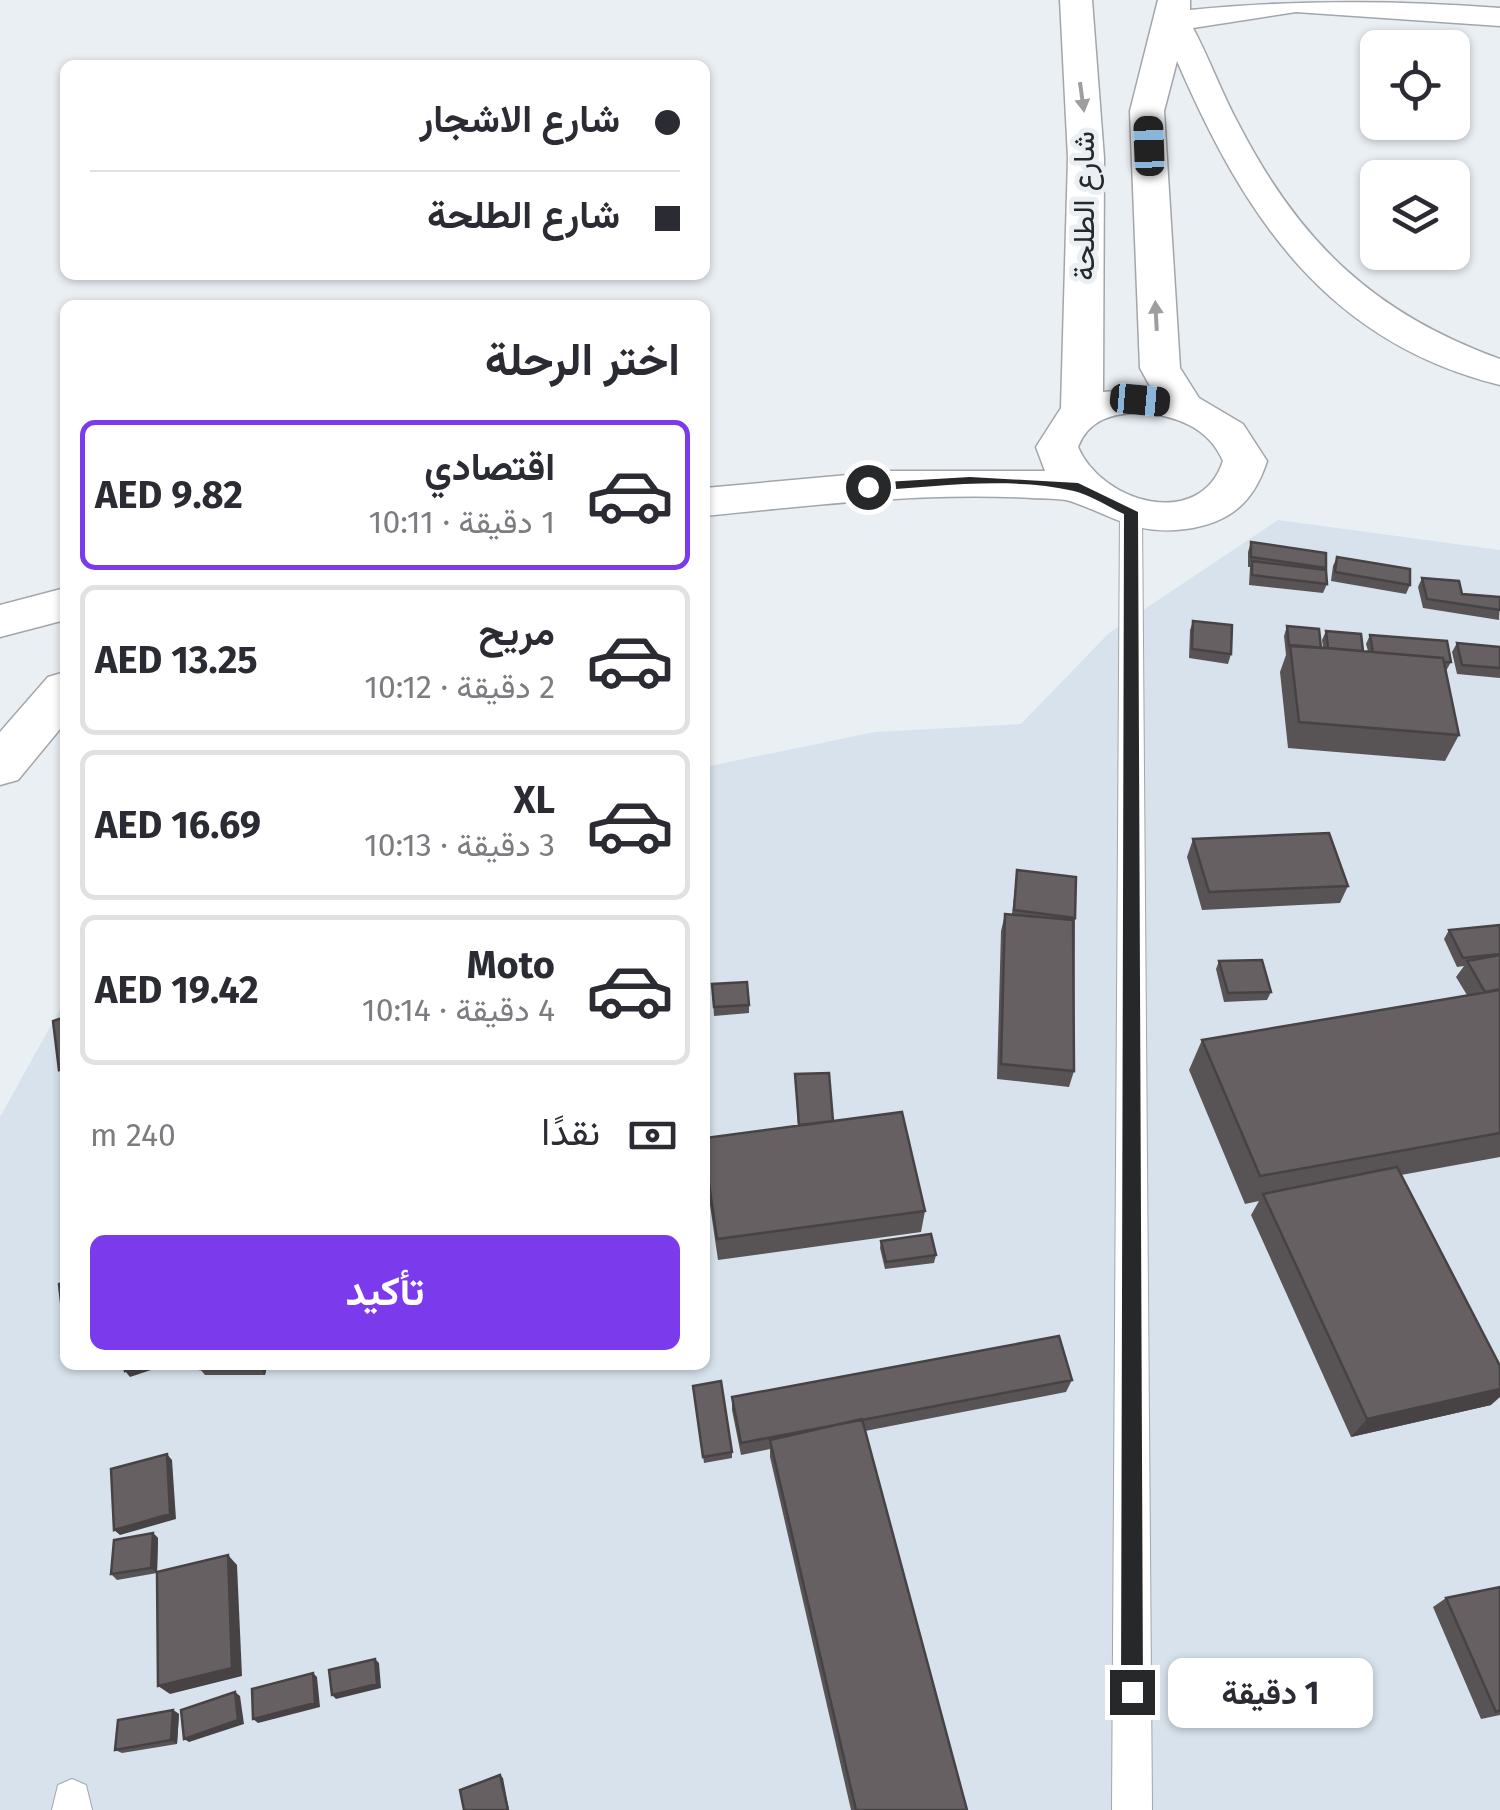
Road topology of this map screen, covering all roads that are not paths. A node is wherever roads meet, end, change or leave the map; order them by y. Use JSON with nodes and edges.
{"nodes":[{"id":1,"x":1076,"y":0,"type":"edge"},
{"id":2,"x":1274,"y":2,"type":"edge"},
{"id":3,"x":1173,"y":11,"type":"edge"},
{"id":4,"x":1500,"y":18,"type":"edge"},
{"id":5,"x":1500,"y":373,"type":"edge"},
{"id":6,"x":1183,"y":406,"type":"junction"},
{"id":7,"x":1071,"y":423,"type":"junction"},
{"id":8,"x":936,"y":482,"type":"junction"},
{"id":9,"x":1078,"y":488,"type":"junction"},
{"id":10,"x":710,"y":502,"type":"edge"},
{"id":11,"x":1131,"y":512,"type":"junction"},
{"id":12,"x":60,"y":605,"type":"edge"},
{"id":13,"x":0,"y":621,"type":"edge"},
{"id":14,"x":60,"y":696,"type":"edge"},
{"id":15,"x":0,"y":766,"type":"edge"},
{"id":16,"x":1132,"y":1810,"type":"edge"}],
"edges":[{"from":1,"to":7,"type":"street","name":"شارع الطلحة","one_way":true},
{"from":2,"to":3,"type":"street"},
{"from":2,"to":4,"type":"street"},
{"from":3,"to":5,"type":"street"},
{"from":6,"to":3,"type":"street","name":"شارع الطلحة","one_way":true},
{"from":6,"to":7,"type":"street"},
{"from":6,"to":11,"type":"street"},
{"from":7,"to":8,"type":"street"},
{"from":7,"to":9,"type":"street"},
{"from":8,"to":9,"type":"street"},
{"from":8,"to":10,"type":"street"},
{"from":9,"to":11,"type":"street"},
{"from":11,"to":16,"type":"lane"},
{"from":12,"to":13,"type":"street"},
{"from":14,"to":15,"type":"street"}]}
